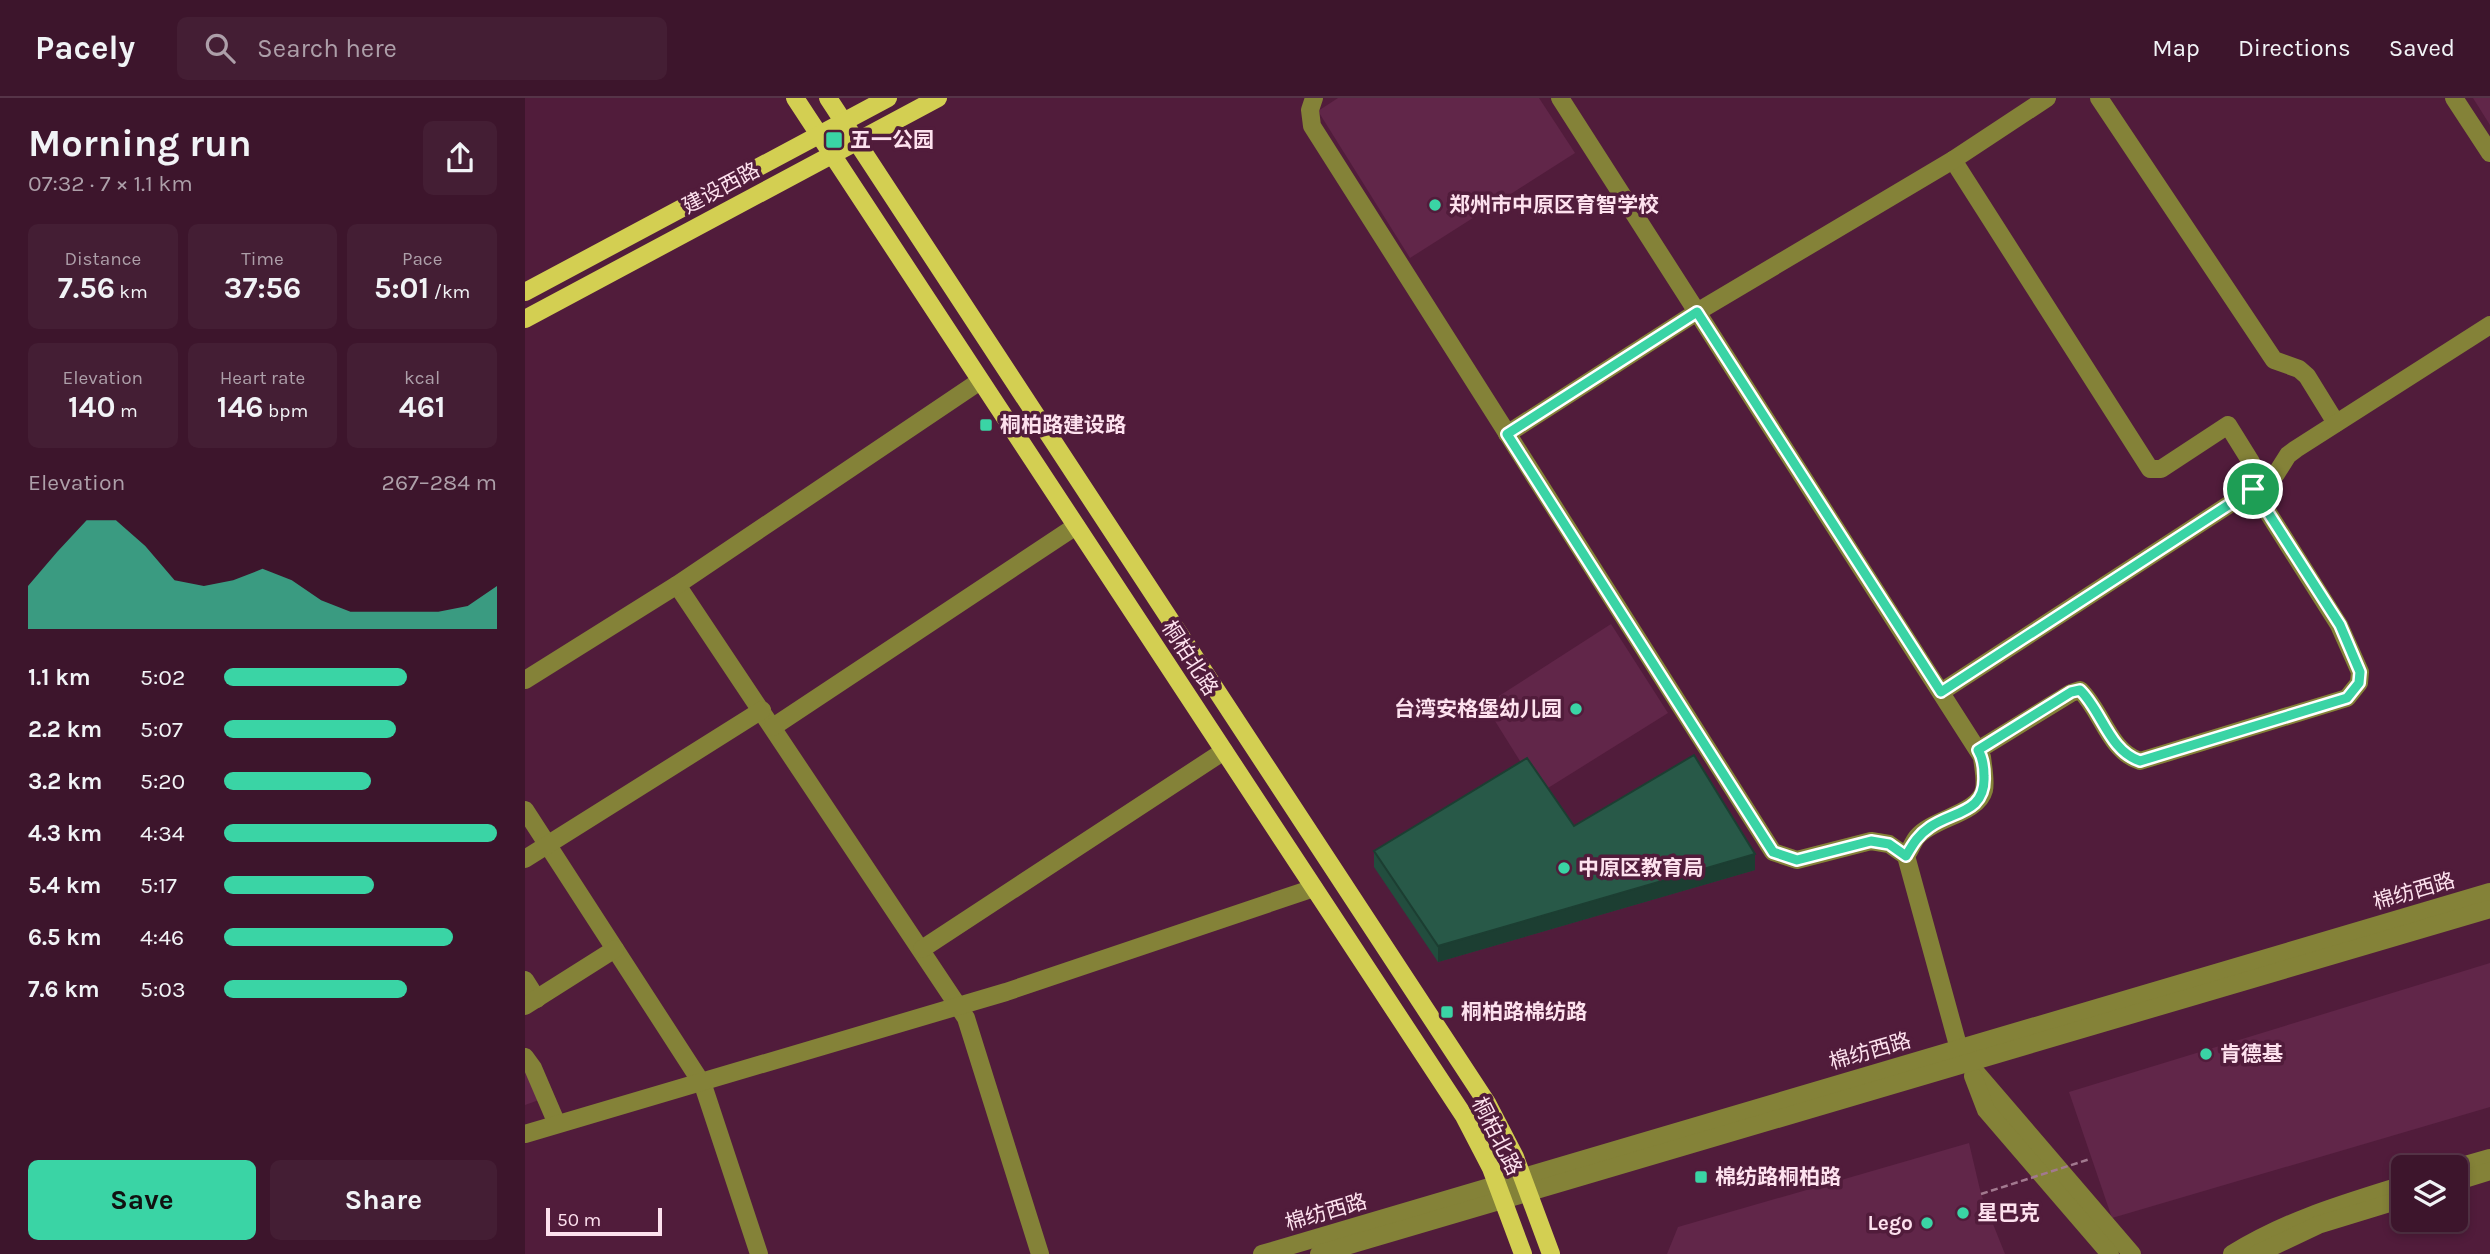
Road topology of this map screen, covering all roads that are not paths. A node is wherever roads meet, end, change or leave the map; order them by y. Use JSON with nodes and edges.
{"nodes":[{"id":1,"x":795,"y":98,"type":"edge"},
{"id":2,"x":828,"y":98,"type":"edge"},
{"id":3,"x":888,"y":98,"type":"edge"},
{"id":4,"x":938,"y":98,"type":"edge"},
{"id":5,"x":1314,"y":98,"type":"edge"},
{"id":6,"x":1560,"y":98,"type":"edge"},
{"id":7,"x":2047,"y":98,"type":"edge"},
{"id":8,"x":2099,"y":98,"type":"edge"},
{"id":9,"x":2454,"y":98,"type":"edge"},
{"id":10,"x":843,"y":122,"type":"junction"},
{"id":11,"x":819,"y":135,"type":"junction"},
{"id":12,"x":856,"y":142,"type":"junction"},
{"id":13,"x":2490,"y":153,"type":"edge"},
{"id":14,"x":832,"y":155,"type":"junction"},
{"id":15,"x":1953,"y":159,"type":"junction"},
{"id":16,"x":525,"y":292,"type":"edge"},
{"id":17,"x":1697,"y":312,"type":"junction"},
{"id":18,"x":525,"y":319,"type":"edge"},
{"id":19,"x":2490,"y":325,"type":"edge"},
{"id":20,"x":980,"y":381,"type":"junction"},
{"id":21,"x":2336,"y":423,"type":"junction"},
{"id":22,"x":1507,"y":434,"type":"junction"},
{"id":23,"x":2253,"y":489,"type":"junction"},
{"id":24,"x":1076,"y":526,"type":"junction"},
{"id":25,"x":677,"y":585,"type":"junction"},
{"id":26,"x":525,"y":680,"type":"edge"},
{"id":27,"x":1941,"y":692,"type":"junction"},
{"id":28,"x":762,"y":710,"type":"junction"},
{"id":29,"x":773,"y":727,"type":"junction"},
{"id":30,"x":1978,"y":750,"type":"junction"},
{"id":31,"x":1224,"y":751,"type":"junction"},
{"id":32,"x":525,"y":810,"type":"edge"},
{"id":33,"x":548,"y":846,"type":"junction"},
{"id":34,"x":1906,"y":856,"type":"junction"},
{"id":35,"x":525,"y":859,"type":"edge"},
{"id":36,"x":1314,"y":888,"type":"junction"},
{"id":37,"x":2490,"y":892,"type":"edge"},
{"id":38,"x":2490,"y":909,"type":"edge"},
{"id":39,"x":615,"y":949,"type":"junction"},
{"id":40,"x":922,"y":949,"type":"junction"},
{"id":41,"x":525,"y":980,"type":"edge"},
{"id":42,"x":531,"y":1002,"type":"edge"},
{"id":43,"x":959,"y":1005,"type":"junction"},
{"id":44,"x":1964,"y":1056,"type":"junction"},
{"id":45,"x":525,"y":1057,"type":"edge"},
{"id":46,"x":701,"y":1081,"type":"junction"},
{"id":47,"x":557,"y":1124,"type":"junction"},
{"id":48,"x":525,"y":1134,"type":"edge"},
{"id":49,"x":2490,"y":1158,"type":"edge"},
{"id":50,"x":2468,"y":1164,"type":"edge"},
{"id":51,"x":2490,"y":1171,"type":"edge"},
{"id":52,"x":2468,"y":1178,"type":"edge"},
{"id":53,"x":1526,"y":1185,"type":"junction"},
{"id":54,"x":2391,"y":1189,"type":"edge"},
{"id":55,"x":1500,"y":1192,"type":"junction"},
{"id":56,"x":2391,"y":1203,"type":"edge"},
{"id":57,"x":759,"y":1254,"type":"edge"},
{"id":58,"x":1040,"y":1254,"type":"edge"},
{"id":59,"x":1262,"y":1254,"type":"edge"},
{"id":60,"x":1319,"y":1254,"type":"edge"},
{"id":61,"x":1523,"y":1254,"type":"edge"},
{"id":62,"x":1551,"y":1254,"type":"edge"},
{"id":63,"x":2111,"y":1254,"type":"edge"},
{"id":64,"x":2132,"y":1254,"type":"edge"},
{"id":65,"x":2232,"y":1254,"type":"edge"},
{"id":66,"x":2257,"y":1254,"type":"edge"}],
"edges":[{"from":1,"to":11,"type":"main road","name":"桐柏北路"},
{"from":2,"to":10,"type":"main road","name":"桐柏北路"},
{"from":3,"to":10,"type":"main road","name":"建设西路"},
{"from":4,"to":12,"type":"main road","name":"建设西路"},
{"from":5,"to":22,"type":"street"},
{"from":6,"to":17,"type":"street"},
{"from":7,"to":15,"type":"street"},
{"from":8,"to":21,"type":"street"},
{"from":9,"to":13,"type":"street"},
{"from":10,"to":11,"type":"main road","name":"建设西路"},
{"from":10,"to":12,"type":"main road","name":"桐柏北路"},
{"from":11,"to":14,"type":"main road","name":"桐柏北路"},
{"from":11,"to":16,"type":"main road","name":"建设西路"},
{"from":12,"to":14,"type":"main road","name":"建设西路"},
{"from":12,"to":53,"type":"main road","name":"桐柏北路"},
{"from":14,"to":18,"type":"main road","name":"建设西路"},
{"from":14,"to":20,"type":"main road","name":"桐柏北路"},
{"from":15,"to":17,"type":"street"},
{"from":15,"to":23,"type":"street"},
{"from":17,"to":22,"type":"street"},
{"from":17,"to":27,"type":"street"},
{"from":19,"to":21,"type":"street"},
{"from":20,"to":24,"type":"main road","name":"桐柏北路"},
{"from":20,"to":25,"type":"street"},
{"from":21,"to":23,"type":"street"},
{"from":22,"to":34,"type":"street"},
{"from":23,"to":27,"type":"street"},
{"from":23,"to":30,"type":"street"},
{"from":24,"to":29,"type":"street"},
{"from":24,"to":31,"type":"main road","name":"桐柏北路"},
{"from":25,"to":26,"type":"street"},
{"from":25,"to":28,"type":"street"},
{"from":27,"to":30,"type":"street"},
{"from":28,"to":29,"type":"street"},
{"from":28,"to":33,"type":"street"},
{"from":29,"to":40,"type":"street"},
{"from":30,"to":34,"type":"street"},
{"from":31,"to":36,"type":"main road","name":"桐柏北路"},
{"from":31,"to":40,"type":"street"},
{"from":32,"to":33,"type":"street"},
{"from":33,"to":35,"type":"street"},
{"from":33,"to":39,"type":"street"},
{"from":34,"to":44,"type":"street"},
{"from":36,"to":43,"type":"street"},
{"from":36,"to":55,"type":"main road","name":"桐柏北路"},
{"from":37,"to":44,"type":"street","name":"棉纺西路"},
{"from":38,"to":44,"type":"street","name":"棉纺西路"},
{"from":39,"to":42,"type":"street"},
{"from":39,"to":46,"type":"street"},
{"from":40,"to":43,"type":"street"},
{"from":41,"to":42,"type":"street"},
{"from":43,"to":46,"type":"street"},
{"from":43,"to":58,"type":"street"},
{"from":44,"to":53,"type":"street","name":"棉纺西路"},
{"from":44,"to":63,"type":"street"},
{"from":44,"to":64,"type":"street"},
{"from":45,"to":47,"type":"street"},
{"from":46,"to":47,"type":"street"},
{"from":46,"to":57,"type":"street"},
{"from":47,"to":48,"type":"street"},
{"from":49,"to":50,"type":"street"},
{"from":51,"to":52,"type":"street"},
{"from":53,"to":55,"type":"street","name":"棉纺西路"},
{"from":53,"to":62,"type":"main road","name":"桐柏北路"},
{"from":54,"to":65,"type":"street"},
{"from":55,"to":59,"type":"street","name":"棉纺西路"},
{"from":55,"to":60,"type":"street","name":"棉纺西路"},
{"from":55,"to":61,"type":"main road","name":"桐柏北路"},
{"from":56,"to":66,"type":"street"}]}
